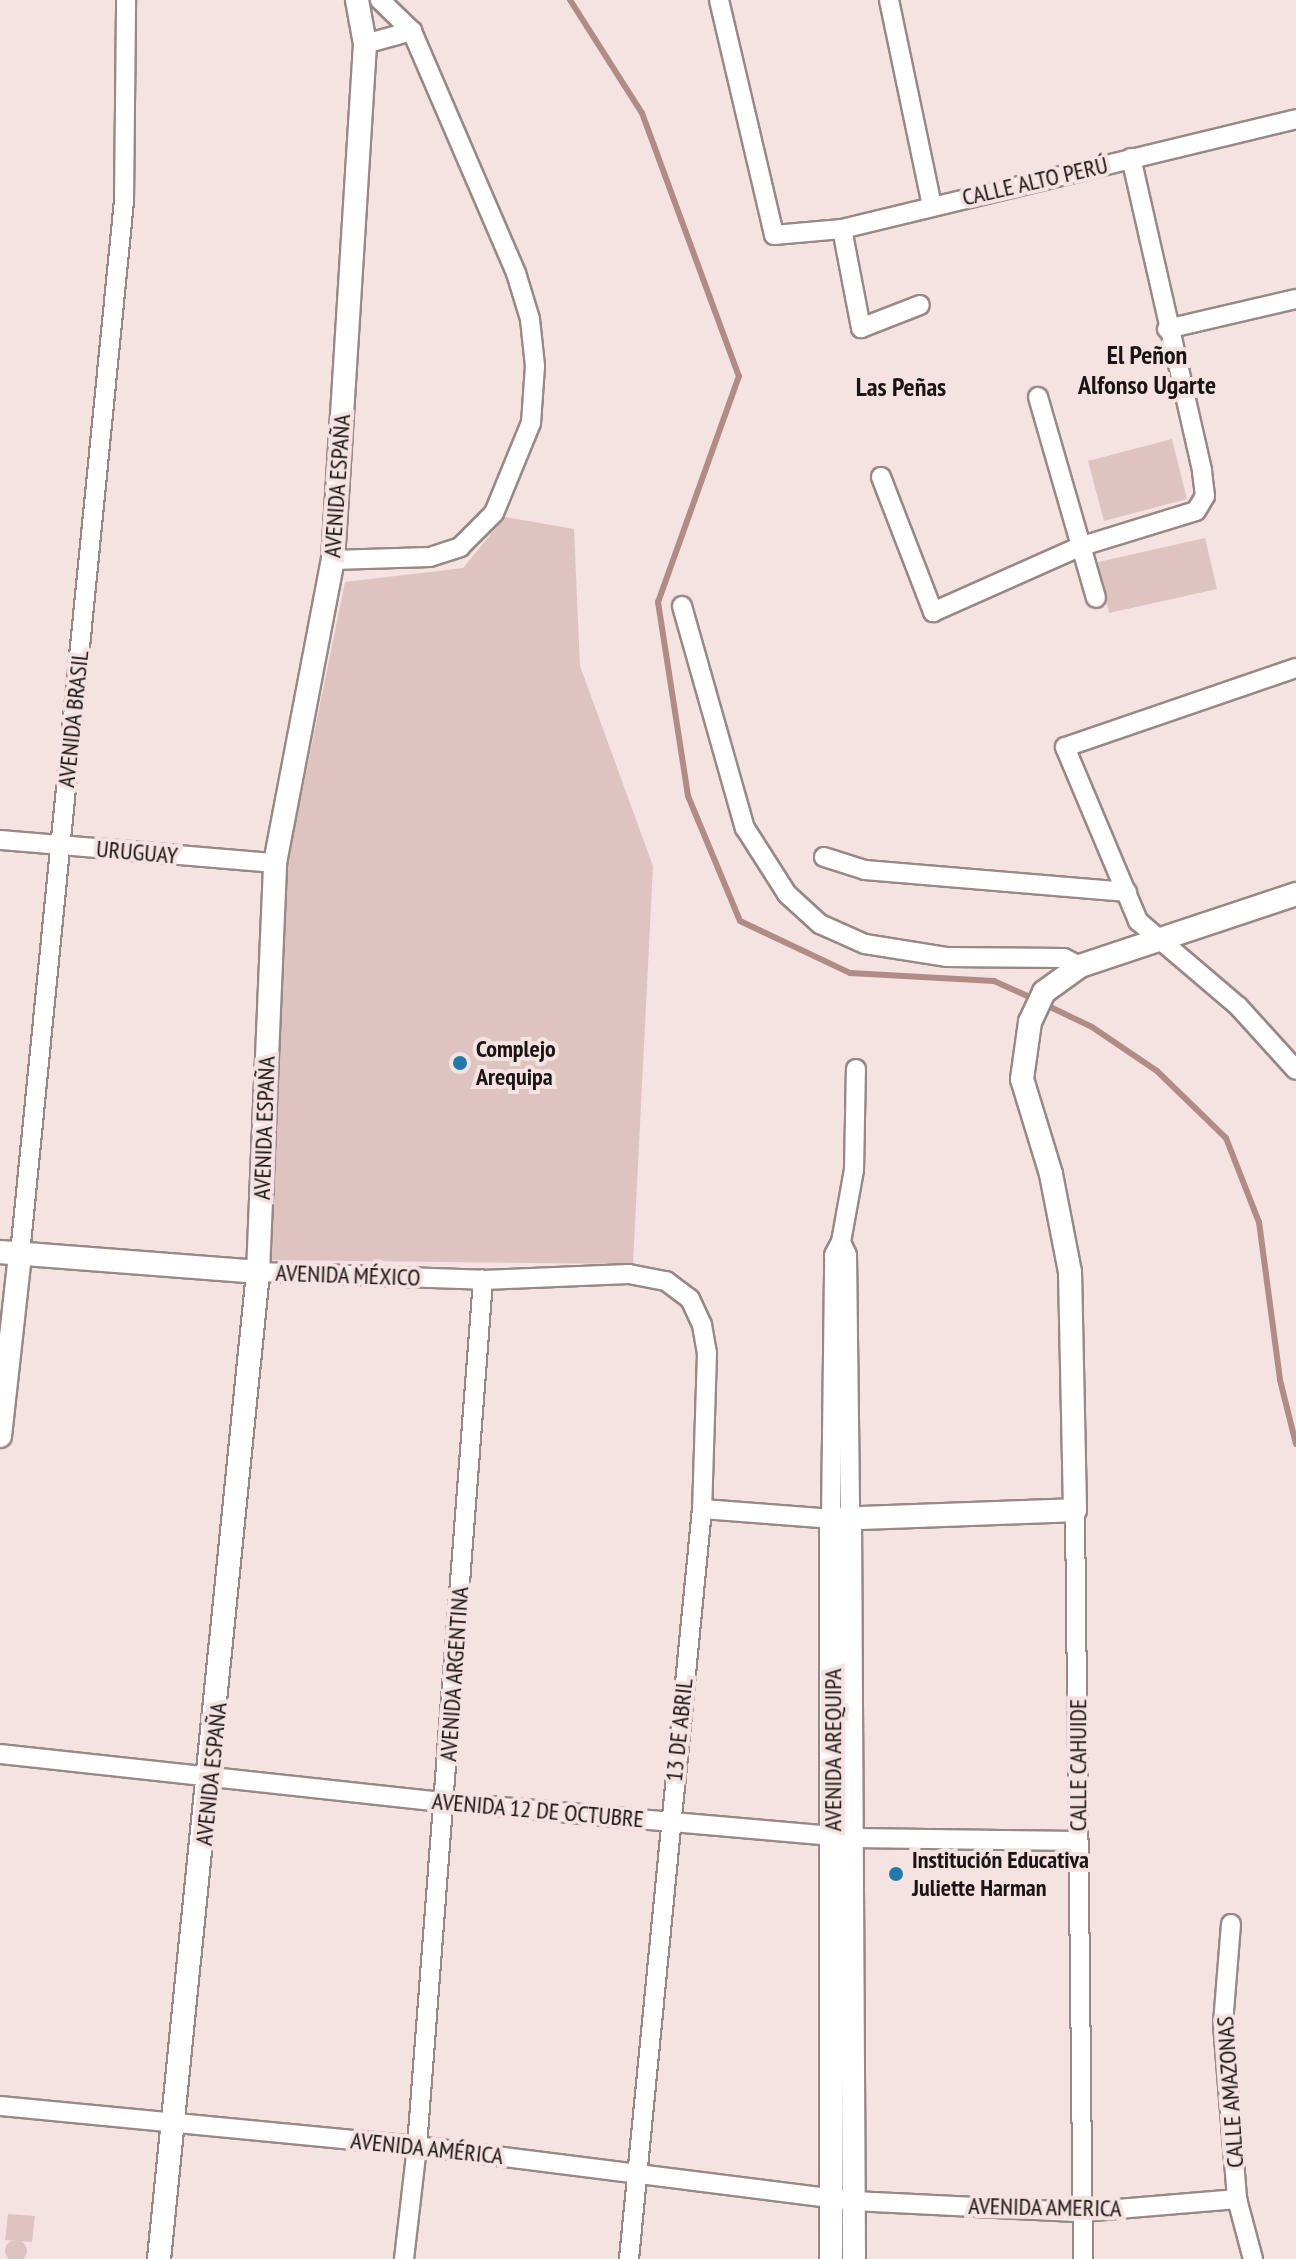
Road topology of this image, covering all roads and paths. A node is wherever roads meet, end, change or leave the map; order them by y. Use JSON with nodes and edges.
{"nodes":[{"id":1,"x":126,"y":0,"type":"edge"},
{"id":2,"x":357,"y":0,"type":"edge"},
{"id":3,"x":380,"y":0,"type":"edge"},
{"id":4,"x":719,"y":0,"type":"edge"},
{"id":5,"x":889,"y":0,"type":"edge"},
{"id":6,"x":412,"y":31,"type":"junction"},
{"id":7,"x":365,"y":44,"type":"junction"},
{"id":8,"x":1296,"y":119,"type":"edge"},
{"id":9,"x":1131,"y":158,"type":"junction"},
{"id":10,"x":932,"y":205,"type":"junction"},
{"id":11,"x":842,"y":229,"type":"junction"},
{"id":12,"x":1296,"y":299,"type":"edge"},
{"id":13,"x":920,"y":305,"type":"dead end"},
{"id":14,"x":1167,"y":329,"type":"junction"},
{"id":15,"x":1038,"y":397,"type":"dead end"},
{"id":16,"x":881,"y":477,"type":"dead end"},
{"id":17,"x":1079,"y":547,"type":"junction"},
{"id":18,"x":333,"y":560,"type":"junction"},
{"id":19,"x":1096,"y":598,"type":"dead end"},
{"id":20,"x":682,"y":606,"type":"dead end"},
{"id":21,"x":1296,"y":668,"type":"edge"},
{"id":22,"x":0,"y":840,"type":"edge"},
{"id":23,"x":60,"y":845,"type":"junction"},
{"id":24,"x":824,"y":857,"type":"dead end"},
{"id":25,"x":275,"y":863,"type":"junction"},
{"id":26,"x":1127,"y":892,"type":"junction"},
{"id":27,"x":1296,"y":894,"type":"edge"},
{"id":28,"x":1153,"y":938,"type":"junction"},
{"id":29,"x":1080,"y":966,"type":"junction"},
{"id":30,"x":856,"y":1069,"type":"dead end"},
{"id":31,"x":1296,"y":1070,"type":"edge"},
{"id":32,"x":10,"y":1253,"type":"edge"},
{"id":33,"x":258,"y":1272,"type":"junction"},
{"id":34,"x":483,"y":1280,"type":"junction"},
{"id":35,"x":690,"y":1299,"type":"joint"},
{"id":36,"x":0,"y":1436,"type":"edge"},
{"id":37,"x":702,"y":1509,"type":"junction"},
{"id":38,"x":1075,"y":1510,"type":"junction"},
{"id":39,"x":840,"y":1518,"type":"junction"},
{"id":40,"x":0,"y":1754,"type":"edge"},
{"id":41,"x":211,"y":1774,"type":"junction"},
{"id":42,"x":444,"y":1802,"type":"junction"},
{"id":43,"x":669,"y":1822,"type":"junction"},
{"id":44,"x":844,"y":1837,"type":"junction"},
{"id":45,"x":1078,"y":1841,"type":"junction"},
{"id":46,"x":1231,"y":1924,"type":"dead end"},
{"id":47,"x":0,"y":2106,"type":"edge"},
{"id":48,"x":175,"y":2123,"type":"junction"},
{"id":49,"x":417,"y":2146,"type":"junction"},
{"id":50,"x":637,"y":2173,"type":"junction"},
{"id":51,"x":830,"y":2197,"type":"junction"},
{"id":52,"x":1237,"y":2199,"type":"junction"},
{"id":53,"x":853,"y":2201,"type":"junction"},
{"id":54,"x":1082,"y":2212,"type":"junction"},
{"id":55,"x":159,"y":2259,"type":"edge"},
{"id":56,"x":404,"y":2259,"type":"edge"},
{"id":57,"x":629,"y":2259,"type":"edge"},
{"id":58,"x":831,"y":2259,"type":"edge"},
{"id":59,"x":854,"y":2259,"type":"edge"},
{"id":60,"x":1083,"y":2259,"type":"edge"},
{"id":61,"x":1253,"y":2259,"type":"edge"}],
"edges":[{"from":1,"to":23,"type":"street","name":"AVENIDA BRASIL"},
{"from":2,"to":7,"type":"street","name":"AVENIDA ESPAÑA"},
{"from":3,"to":6,"type":"street"},
{"from":4,"to":11,"type":"street","name":"CALLE ALTO PERÚ"},
{"from":5,"to":10,"type":"street"},
{"from":6,"to":7,"type":"street"},
{"from":6,"to":18,"type":"street"},
{"from":7,"to":18,"type":"street","name":"AVENIDA ESPAÑA"},
{"from":8,"to":9,"type":"street","name":"CALLE ALTO PERÚ"},
{"from":9,"to":10,"type":"street","name":"CALLE ALTO PERÚ"},
{"from":9,"to":14,"type":"street"},
{"from":10,"to":11,"type":"street","name":"CALLE ALTO PERÚ"},
{"from":11,"to":13,"type":"street"},
{"from":12,"to":14,"type":"street"},
{"from":14,"to":17,"type":"street"},
{"from":15,"to":17,"type":"street"},
{"from":16,"to":17,"type":"street"},
{"from":17,"to":19,"type":"street"},
{"from":18,"to":25,"type":"street","name":"AVENIDA ESPAÑA"},
{"from":20,"to":29,"type":"street"},
{"from":21,"to":26,"type":"street"},
{"from":22,"to":23,"type":"street","name":"URUGUAY"},
{"from":23,"to":25,"type":"street","name":"URUGUAY"},
{"from":23,"to":32,"type":"street","name":"AVENIDA BRASIL"},
{"from":24,"to":26,"type":"street"},
{"from":25,"to":33,"type":"street","name":"AVENIDA ESPAÑA"},
{"from":26,"to":28,"type":"street"},
{"from":27,"to":28,"type":"street"},
{"from":28,"to":29,"type":"street"},
{"from":28,"to":31,"type":"street"},
{"from":29,"to":38,"type":"street"},
{"from":30,"to":39,"type":"street","name":"AVENIDA AREQUIPA"},
{"from":32,"to":33,"type":"street","name":"AVENIDA MÉXICO"},
{"from":32,"to":36,"type":"street","name":"AVENIDA BRASIL"},
{"from":33,"to":34,"type":"street","name":"AVENIDA MÉXICO"},
{"from":33,"to":41,"type":"street","name":"AVENIDA ESPAÑA"},
{"from":34,"to":35,"type":"street","name":"AVENIDA MÉXICO"},
{"from":34,"to":42,"type":"street","name":"AVENIDA ARGENTINA"},
{"from":35,"to":37,"type":"street","name":"13 DE ABRIL"},
{"from":37,"to":39,"type":"street"},
{"from":37,"to":43,"type":"street","name":"13 DE ABRIL"},
{"from":38,"to":39,"type":"street"},
{"from":38,"to":45,"type":"street","name":"CALLE CAHUIDE"},
{"from":39,"to":44,"type":"street","name":"AVENIDA AREQUIPA"},
{"from":40,"to":41,"type":"street","name":"AVENIDA 12 DE OCTUBRE"},
{"from":41,"to":42,"type":"street","name":"AVENIDA 12 DE OCTUBRE"},
{"from":41,"to":48,"type":"street","name":"AVENIDA ESPAÑA"},
{"from":42,"to":43,"type":"street","name":"AVENIDA 12 DE OCTUBRE"},
{"from":42,"to":49,"type":"street","name":"AVENIDA ARGENTINA"},
{"from":43,"to":44,"type":"street","name":"AVENIDA 12 DE OCTUBRE"},
{"from":43,"to":50,"type":"street","name":"13 DE ABRIL"},
{"from":44,"to":45,"type":"street","name":"AVENIDA 12 DE OCTUBRE"},
{"from":44,"to":51,"type":"street","name":"AVENIDA AREQUIPA"},
{"from":44,"to":53,"type":"street","name":"AVENIDA AREQUIPA"},
{"from":45,"to":54,"type":"street","name":"CALLE CAHUIDE"},
{"from":46,"to":52,"type":"street","name":"CALLE AMAZONAS"},
{"from":47,"to":48,"type":"street","name":"AVENIDA AMÉRICA"},
{"from":48,"to":49,"type":"street","name":"AVENIDA AMÉRICA"},
{"from":48,"to":55,"type":"street","name":"AVENIDA ESPAÑA"},
{"from":49,"to":50,"type":"street","name":"AVENIDA AMÉRICA"},
{"from":49,"to":56,"type":"street","name":"AVENIDA ARGENTINA"},
{"from":50,"to":51,"type":"street","name":"AVENIDA AMÉRICA"},
{"from":50,"to":57,"type":"street","name":"13 DE ABRIL"},
{"from":51,"to":53,"type":"street","name":"AVENIDA AMÉRICA"},
{"from":51,"to":58,"type":"street","name":"AVENIDA AREQUIPA"},
{"from":52,"to":54,"type":"street","name":"AVENIDA AMERICA"},
{"from":52,"to":61,"type":"street","name":"CALLE AMAZONAS"},
{"from":53,"to":54,"type":"street","name":"AVENIDA AMERICA"},
{"from":53,"to":59,"type":"street","name":"AVENIDA AREQUIPA"},
{"from":54,"to":60,"type":"street","name":"CALLE CAHUIDE"}]}
